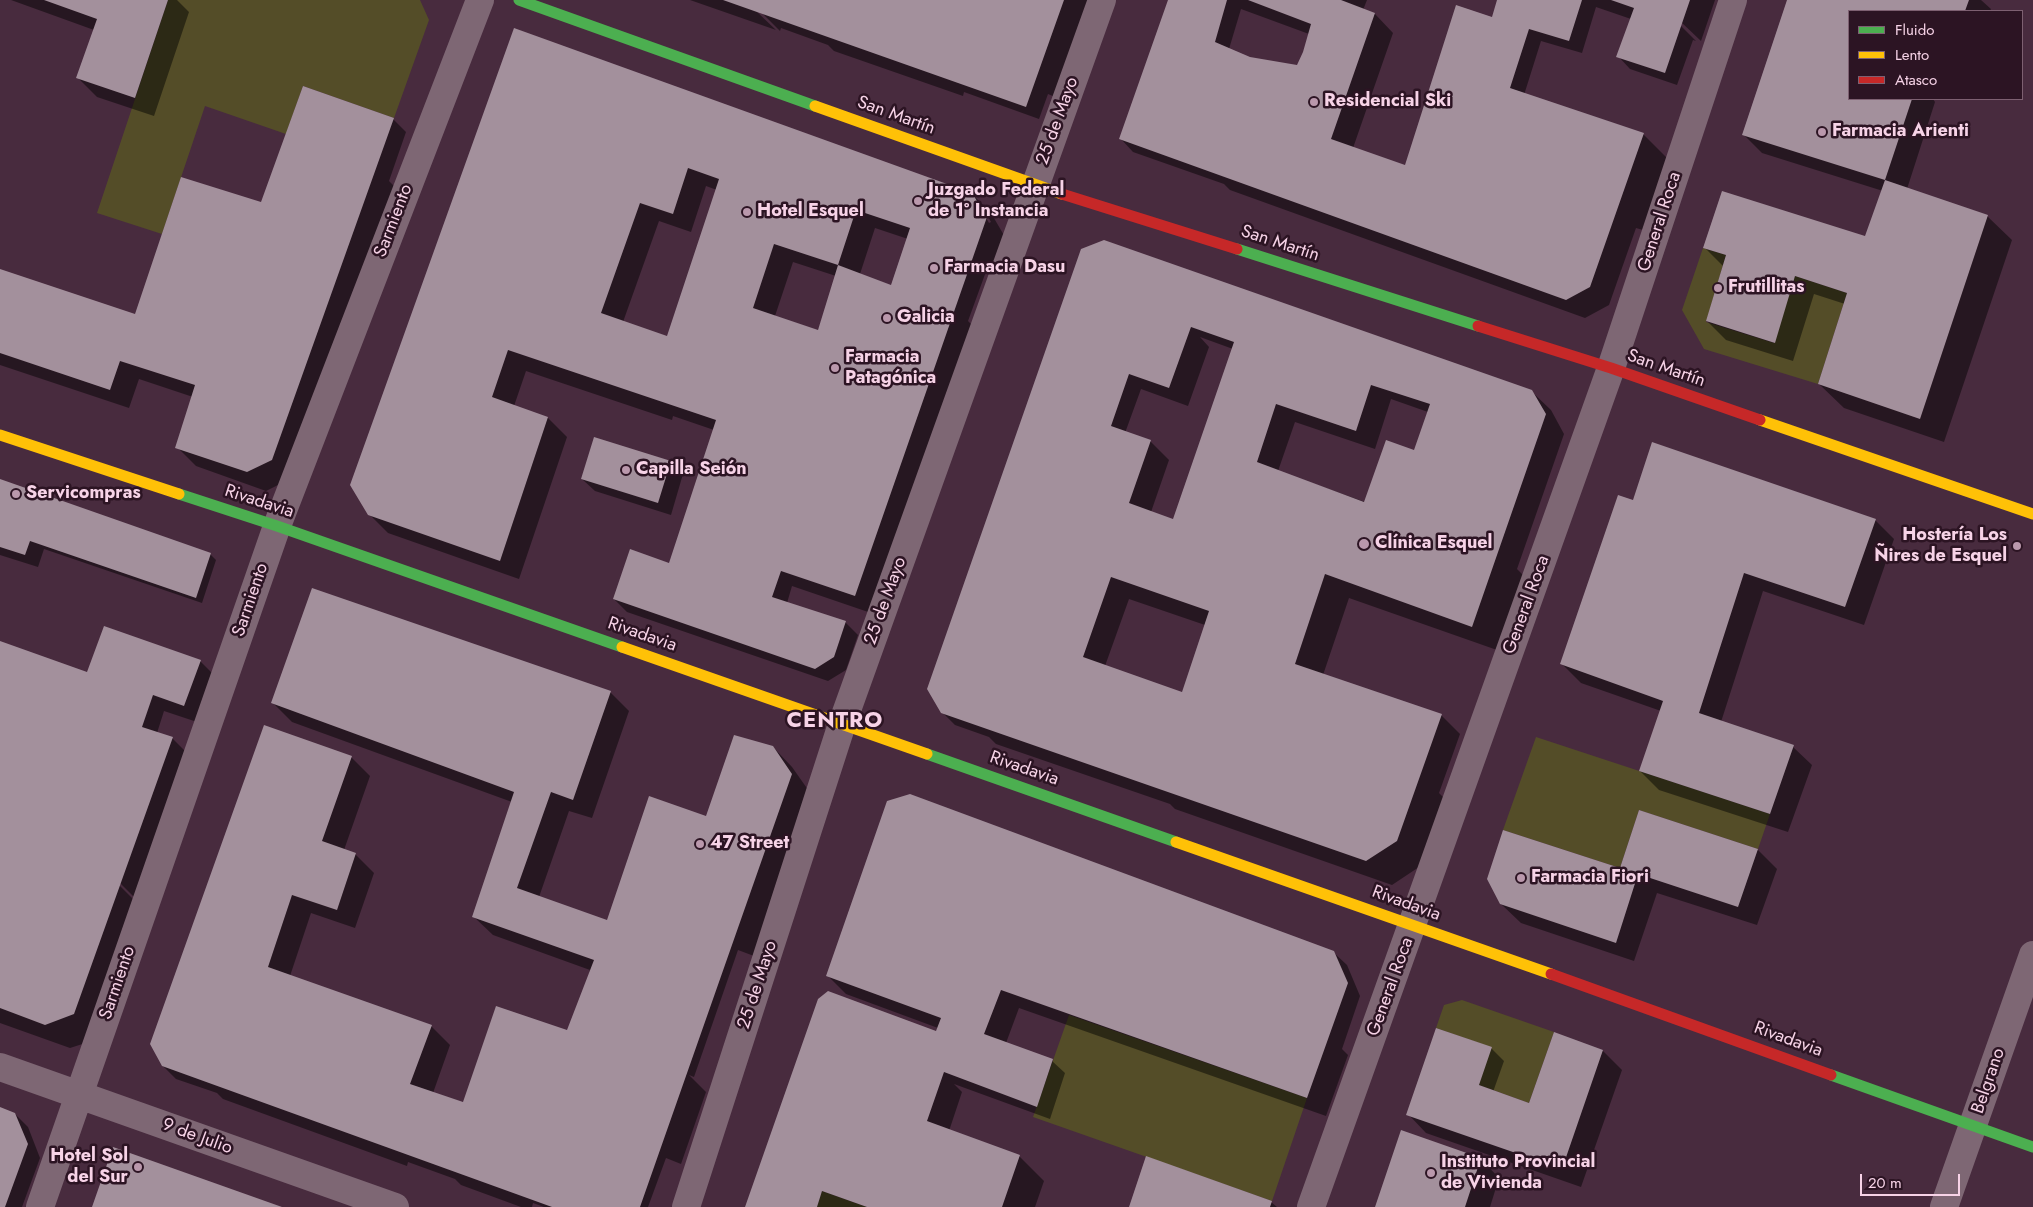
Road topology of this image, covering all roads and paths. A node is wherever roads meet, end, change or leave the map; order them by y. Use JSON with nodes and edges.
{"nodes":[{"id":1,"x":480,"y":0,"type":"edge"},
{"id":2,"x":519,"y":0,"type":"edge"},
{"id":3,"x":1102,"y":0,"type":"edge"},
{"id":4,"x":1734,"y":0,"type":"edge"},
{"id":5,"x":1035,"y":184,"type":"junction"},
{"id":6,"x":1611,"y":368,"type":"junction"},
{"id":7,"x":0,"y":435,"type":"edge"},
{"id":8,"x":2033,"y":514,"type":"edge"},
{"id":9,"x":277,"y":526,"type":"junction"},
{"id":10,"x":842,"y":724,"type":"junction"},
{"id":11,"x":1413,"y":925,"type":"junction"},
{"id":12,"x":2033,"y":955,"type":"edge"},
{"id":13,"x":0,"y":1067,"type":"edge"},
{"id":14,"x":79,"y":1095,"type":"junction"},
{"id":15,"x":1973,"y":1126,"type":"junction"},
{"id":16,"x":2033,"y":1147,"type":"edge"},
{"id":17,"x":40,"y":1207,"type":"edge"},
{"id":18,"x":395,"y":1207,"type":"edge"},
{"id":19,"x":686,"y":1207,"type":"edge"},
{"id":20,"x":1311,"y":1207,"type":"edge"},
{"id":21,"x":1944,"y":1207,"type":"edge"}],
"edges":[{"from":1,"to":9,"type":"street","name":"Sarmiento"},
{"from":2,"to":5,"type":"street","name":"San Martín"},
{"from":3,"to":5,"type":"street","name":"25 de Mayo"},
{"from":4,"to":6,"type":"street","name":"General Roca"},
{"from":5,"to":6,"type":"street","name":"San Martín"},
{"from":5,"to":10,"type":"street","name":"25 de Mayo"},
{"from":6,"to":8,"type":"street","name":"San Martín"},
{"from":6,"to":11,"type":"street","name":"General Roca"},
{"from":7,"to":9,"type":"street","name":"Rivadavia"},
{"from":9,"to":10,"type":"street","name":"Rivadavia"},
{"from":9,"to":14,"type":"street","name":"Sarmiento"},
{"from":10,"to":11,"type":"street","name":"Rivadavia"},
{"from":10,"to":19,"type":"street","name":"25 de Mayo"},
{"from":11,"to":15,"type":"street","name":"Rivadavia"},
{"from":11,"to":20,"type":"street","name":"General Roca"},
{"from":12,"to":15,"type":"street","name":"Belgrano"},
{"from":13,"to":14,"type":"street","name":"9 de Julio"},
{"from":14,"to":17,"type":"street","name":"Sarmiento"},
{"from":14,"to":18,"type":"street","name":"9 de Julio"},
{"from":15,"to":16,"type":"street","name":"Rivadavia"},
{"from":15,"to":21,"type":"street","name":"Belgrano"}]}
